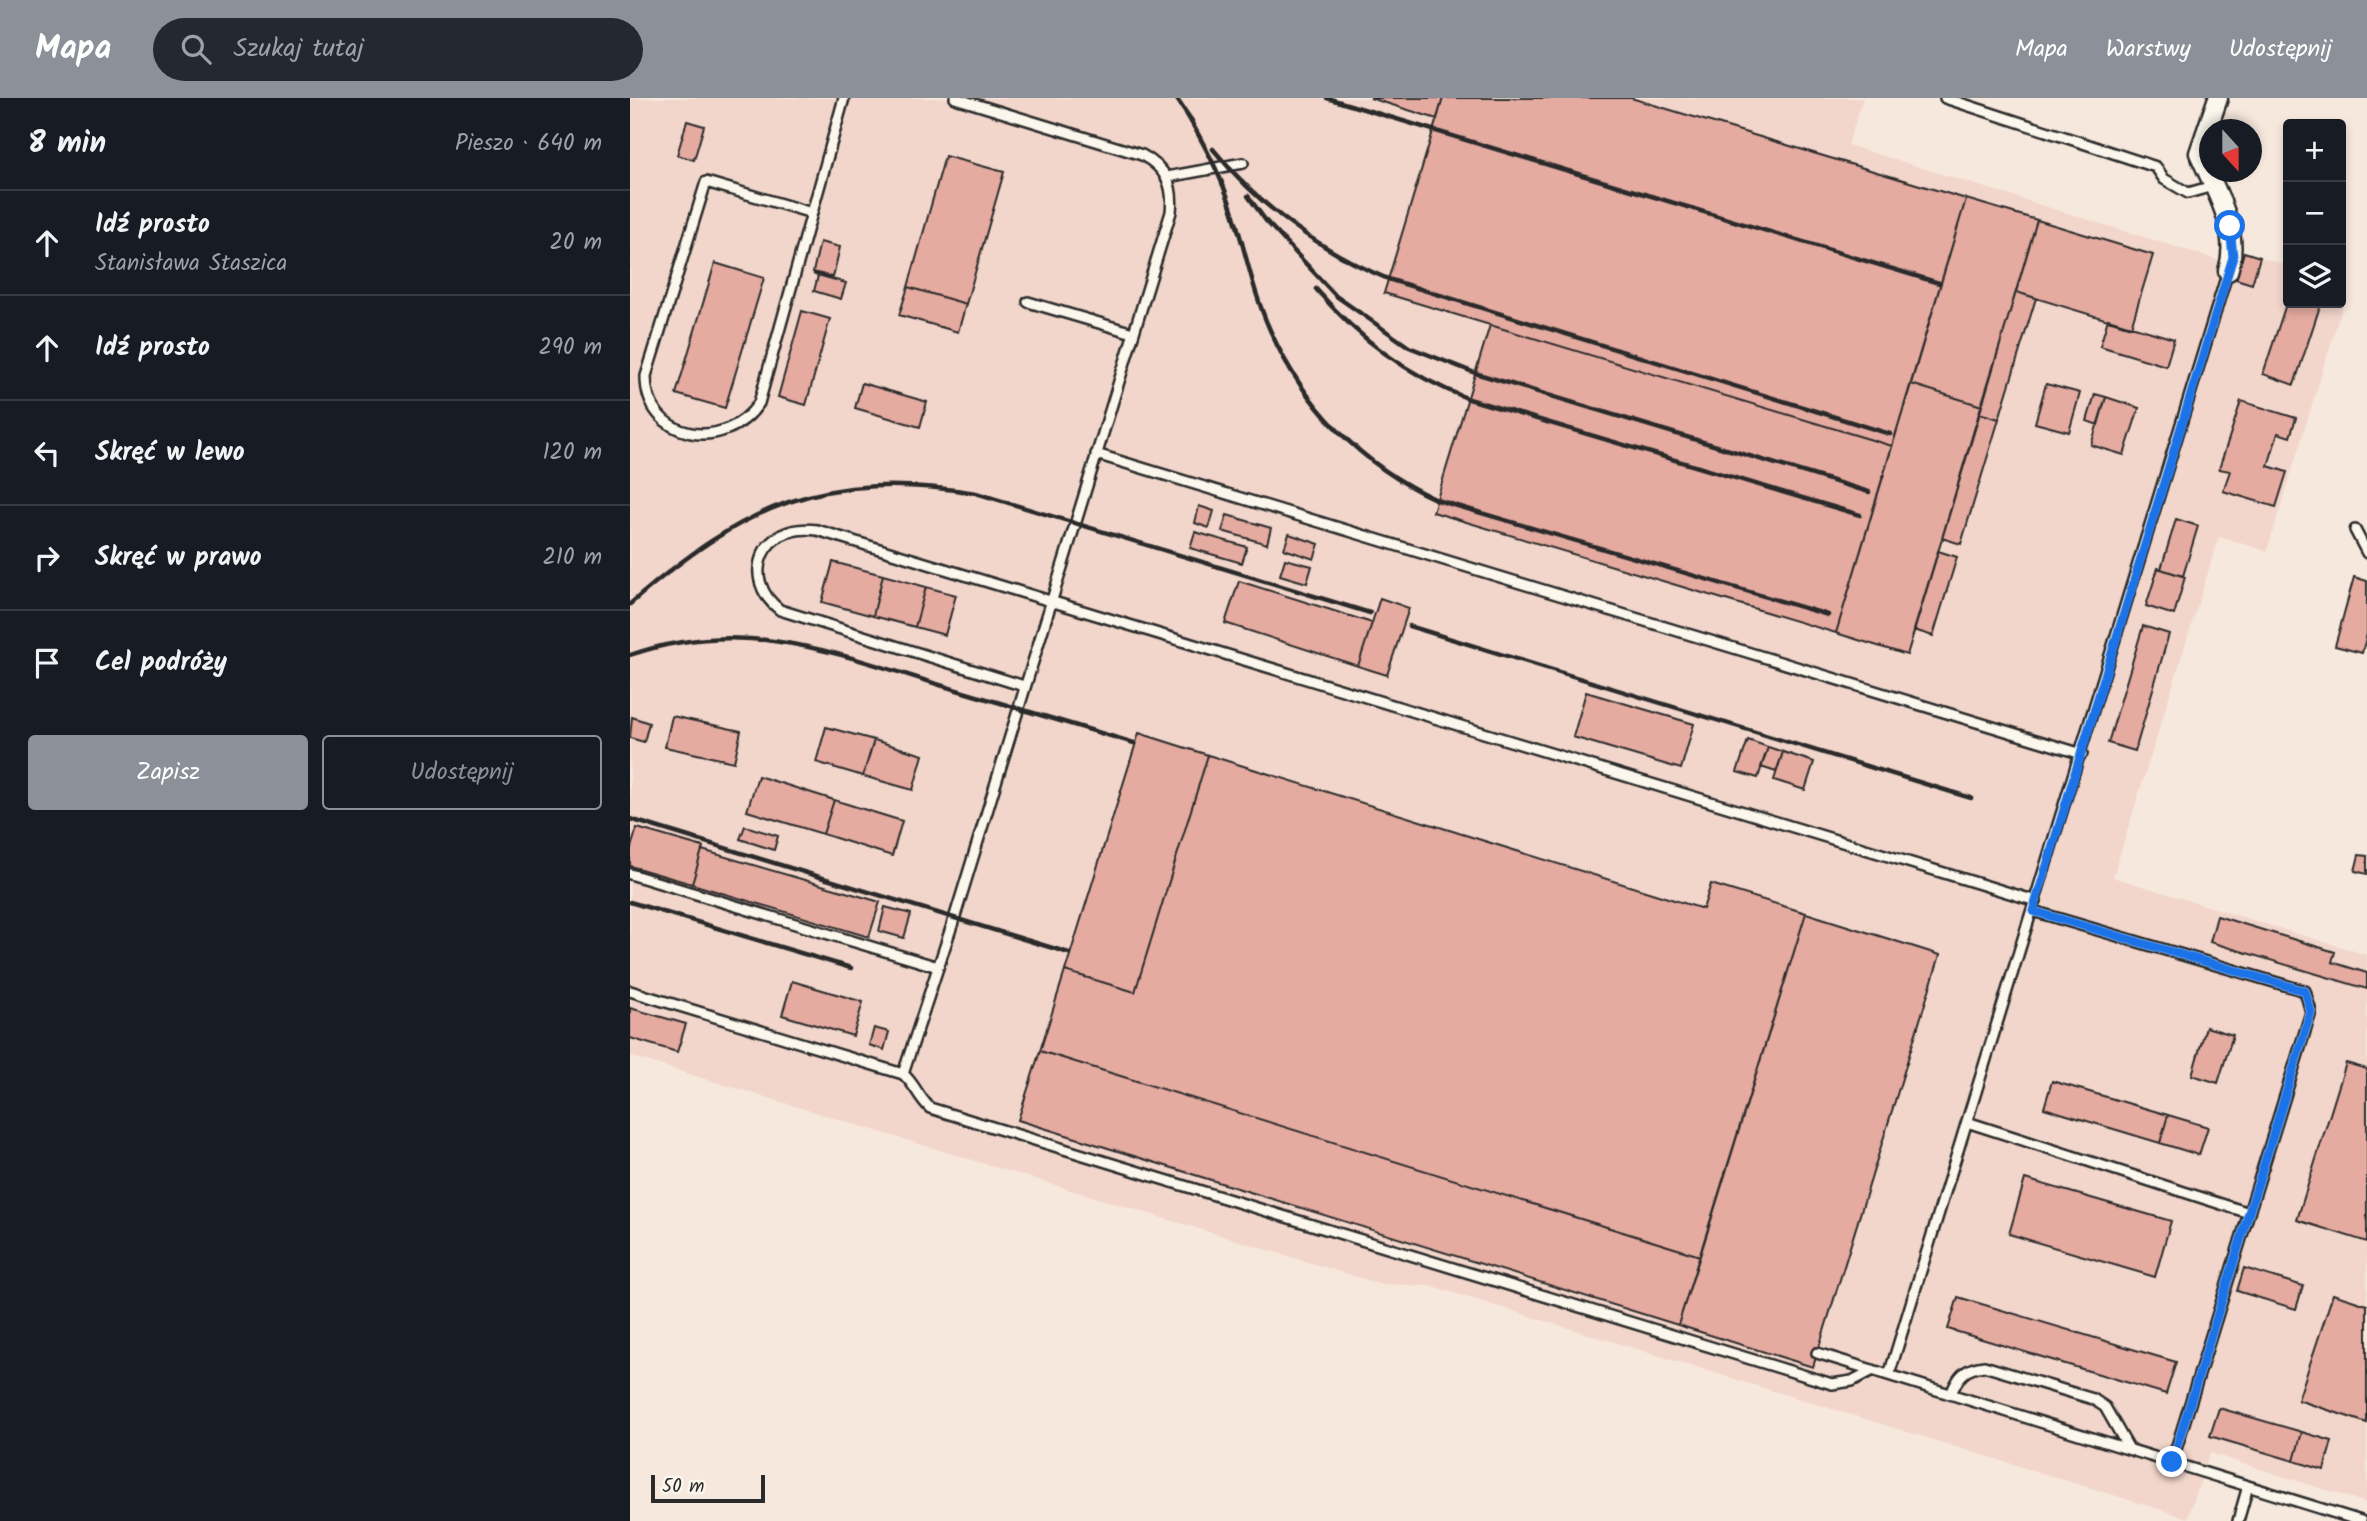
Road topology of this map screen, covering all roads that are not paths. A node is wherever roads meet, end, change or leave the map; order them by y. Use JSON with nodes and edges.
{"nodes":[{"id":1,"x":844,"y":98,"type":"edge"},
{"id":2,"x":955,"y":98,"type":"edge"},
{"id":3,"x":1945,"y":98,"type":"edge"},
{"id":4,"x":2218,"y":98,"type":"edge"},
{"id":5,"x":1243,"y":163,"type":"dead end"},
{"id":6,"x":1167,"y":177,"type":"junction"},
{"id":7,"x":2213,"y":186,"type":"junction"},
{"id":8,"x":812,"y":213,"type":"junction"},
{"id":9,"x":2228,"y":271,"type":"joint"},
{"id":10,"x":1028,"y":302,"type":"dead end"},
{"id":11,"x":1133,"y":334,"type":"junction"},
{"id":12,"x":1096,"y":454,"type":"junction"},
{"id":13,"x":2355,"y":530,"type":"dead end"},
{"id":14,"x":2367,"y":553,"type":"edge"},
{"id":15,"x":1050,"y":600,"type":"junction"},
{"id":16,"x":1024,"y":686,"type":"junction"},
{"id":17,"x":2082,"y":754,"type":"junction"},
{"id":18,"x":630,"y":874,"type":"edge"},
{"id":19,"x":2034,"y":906,"type":"junction"},
{"id":20,"x":938,"y":967,"type":"junction"},
{"id":21,"x":630,"y":991,"type":"edge"},
{"id":22,"x":903,"y":1074,"type":"junction"},
{"id":23,"x":1967,"y":1122,"type":"junction"},
{"id":24,"x":2249,"y":1213,"type":"junction"},
{"id":25,"x":1817,"y":1353,"type":"dead end"},
{"id":26,"x":1874,"y":1370,"type":"junction"},
{"id":27,"x":1889,"y":1375,"type":"junction"},
{"id":28,"x":1951,"y":1394,"type":"junction"},
{"id":29,"x":2129,"y":1449,"type":"junction"},
{"id":30,"x":2172,"y":1462,"type":"junction"},
{"id":31,"x":2248,"y":1486,"type":"junction"},
{"id":32,"x":2238,"y":1521,"type":"edge"},
{"id":33,"x":2361,"y":1521,"type":"edge"}],
"edges":[{"from":1,"to":8,"type":"lane"},
{"from":2,"to":6,"type":"lane"},
{"from":3,"to":7,"type":"lane"},
{"from":4,"to":7,"type":"street"},
{"from":5,"to":6,"type":"lane"},
{"from":6,"to":11,"type":"lane"},
{"from":7,"to":9,"type":"street"},
{"from":8,"to":8,"type":"lane"},
{"from":9,"to":17,"type":"lane"},
{"from":10,"to":11,"type":"lane"},
{"from":11,"to":12,"type":"lane"},
{"from":12,"to":15,"type":"lane"},
{"from":12,"to":17,"type":"lane"},
{"from":13,"to":14,"type":"lane"},
{"from":15,"to":16,"type":"lane"},
{"from":15,"to":16,"type":"lane"},
{"from":15,"to":19,"type":"lane"},
{"from":16,"to":20,"type":"lane"},
{"from":17,"to":19,"type":"lane"},
{"from":18,"to":20,"type":"lane"},
{"from":19,"to":23,"type":"lane"},
{"from":19,"to":24,"type":"lane"},
{"from":20,"to":22,"type":"lane"},
{"from":21,"to":22,"type":"lane"},
{"from":22,"to":26,"type":"lane"},
{"from":23,"to":24,"type":"lane"},
{"from":23,"to":27,"type":"lane"},
{"from":24,"to":30,"type":"lane"},
{"from":25,"to":26,"type":"lane"},
{"from":26,"to":27,"type":"lane"},
{"from":27,"to":28,"type":"lane"},
{"from":28,"to":29,"type":"lane"},
{"from":28,"to":29,"type":"lane"},
{"from":29,"to":30,"type":"lane"},
{"from":30,"to":31,"type":"lane"},
{"from":31,"to":32,"type":"lane"},
{"from":31,"to":33,"type":"lane"}]}
